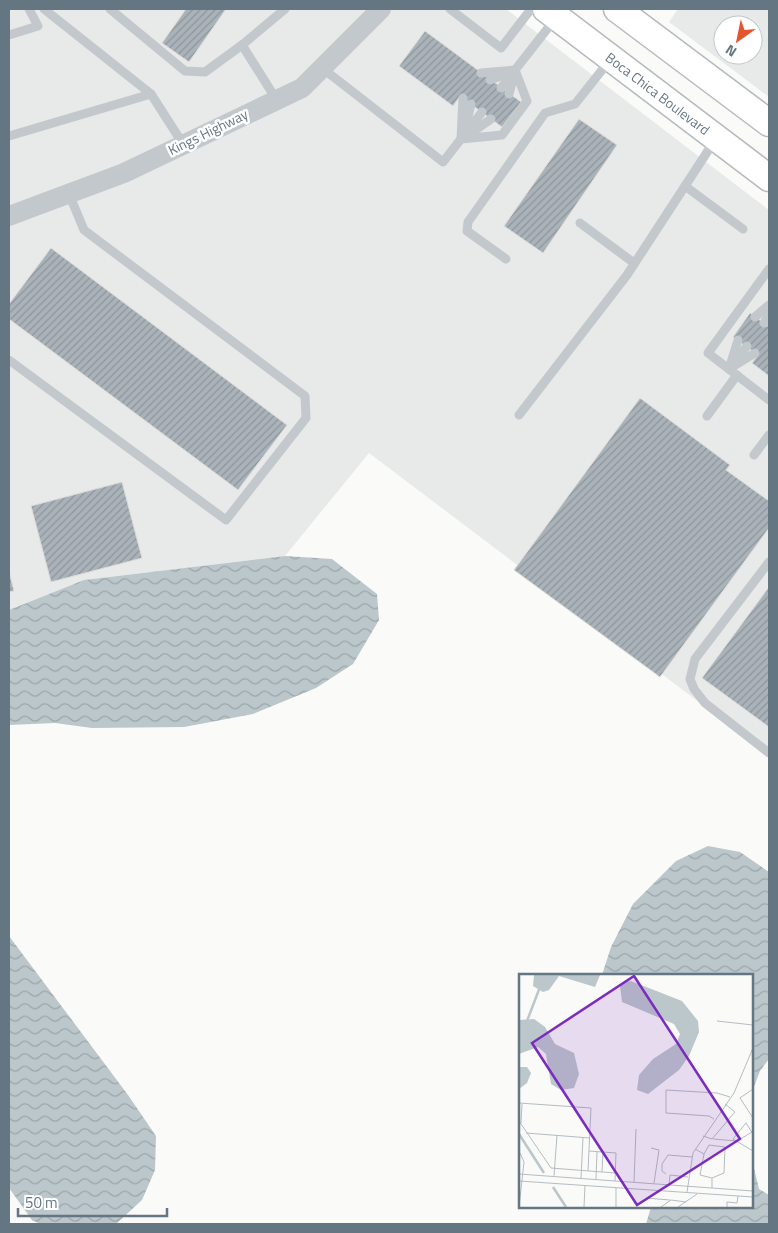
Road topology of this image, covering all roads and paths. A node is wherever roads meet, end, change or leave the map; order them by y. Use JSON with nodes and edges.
{"nodes":[{"id":1,"x":29,"y":9,"type":"edge"},
{"id":2,"x":44,"y":9,"type":"edge"},
{"id":3,"x":110,"y":9,"type":"edge"},
{"id":4,"x":285,"y":9,"type":"edge"},
{"id":5,"x":381,"y":9,"type":"edge"},
{"id":6,"x":450,"y":9,"type":"edge"},
{"id":7,"x":531,"y":9,"type":"edge"},
{"id":8,"x":617,"y":9,"type":"edge"},
{"id":9,"x":551,"y":13,"type":"edge"},
{"id":10,"x":9,"y":34,"type":"edge"},
{"id":11,"x":242,"y":44,"type":"junction"},
{"id":12,"x":611,"y":58,"type":"junction"},
{"id":13,"x":321,"y":68,"type":"junction"},
{"id":14,"x":515,"y":70,"type":"junction"},
{"id":15,"x":481,"y":73,"type":"dead end"},
{"id":16,"x":490,"y":80,"type":"dead end"},
{"id":17,"x":501,"y":88,"type":"dead end"},
{"id":18,"x":151,"y":94,"type":"junction"},
{"id":19,"x":509,"y":94,"type":"dead end"},
{"id":20,"x":463,"y":98,"type":"dead end"},
{"id":21,"x":276,"y":99,"type":"junction"},
{"id":22,"x":471,"y":104,"type":"dead end"},
{"id":23,"x":482,"y":112,"type":"dead end"},
{"id":24,"x":491,"y":119,"type":"dead end"},
{"id":25,"x":769,"y":123,"type":"edge"},
{"id":26,"x":9,"y":136,"type":"edge"},
{"id":27,"x":716,"y":138,"type":"junction"},
{"id":28,"x":461,"y":139,"type":"junction"},
{"id":29,"x":183,"y":144,"type":"junction"},
{"id":30,"x":769,"y":178,"type":"edge"},
{"id":31,"x":684,"y":186,"type":"junction"},
{"id":32,"x":69,"y":194,"type":"junction"},
{"id":33,"x":9,"y":216,"type":"edge"},
{"id":34,"x":580,"y":223,"type":"dead end"},
{"id":35,"x":743,"y":229,"type":"dead end"},
{"id":36,"x":506,"y":259,"type":"dead end"},
{"id":37,"x":634,"y":263,"type":"junction"},
{"id":38,"x":769,"y":268,"type":"edge"},
{"id":39,"x":769,"y":305,"type":"edge"},
{"id":40,"x":769,"y":314,"type":"edge"},
{"id":41,"x":755,"y":317,"type":"dead end"},
{"id":42,"x":764,"y":323,"type":"dead end"},
{"id":43,"x":738,"y":340,"type":"dead end"},
{"id":44,"x":747,"y":346,"type":"dead end"},
{"id":45,"x":755,"y":353,"type":"dead end"},
{"id":46,"x":9,"y":360,"type":"edge"},
{"id":47,"x":733,"y":372,"type":"junction"},
{"id":48,"x":769,"y":400,"type":"edge"},
{"id":49,"x":519,"y":414,"type":"dead end"},
{"id":50,"x":707,"y":416,"type":"dead end"},
{"id":51,"x":769,"y":435,"type":"edge"},
{"id":52,"x":754,"y":454,"type":"dead end"},
{"id":53,"x":769,"y":562,"type":"edge"},
{"id":54,"x":769,"y":752,"type":"edge"}],
"edges":[{"from":1,"to":10,"type":"lane"},
{"from":2,"to":18,"type":"lane"},
{"from":3,"to":11,"type":"lane"},
{"from":4,"to":11,"type":"lane"},
{"from":5,"to":13,"type":"street","name":"Kings Highway"},
{"from":6,"to":7,"type":"lane"},
{"from":8,"to":25,"type":"main road"},
{"from":9,"to":12,"type":"main road","name":"Boca Chica Boulevard"},
{"from":9,"to":14,"type":"lane"},
{"from":11,"to":21,"type":"lane"},
{"from":12,"to":27,"type":"main road","name":"Boca Chica Boulevard"},
{"from":12,"to":36,"type":"lane"},
{"from":13,"to":21,"type":"street","name":"Kings Highway"},
{"from":13,"to":28,"type":"lane"},
{"from":14,"to":15,"type":"lane"},
{"from":14,"to":16,"type":"lane"},
{"from":14,"to":17,"type":"lane"},
{"from":14,"to":19,"type":"lane"},
{"from":14,"to":28,"type":"lane"},
{"from":18,"to":26,"type":"lane"},
{"from":18,"to":29,"type":"lane"},
{"from":20,"to":28,"type":"lane"},
{"from":21,"to":29,"type":"street","name":"Kings Highway"},
{"from":22,"to":28,"type":"lane"},
{"from":23,"to":28,"type":"lane"},
{"from":24,"to":28,"type":"lane"},
{"from":27,"to":30,"type":"main road","name":"Boca Chica Boulevard"},
{"from":27,"to":31,"type":"lane"},
{"from":29,"to":32,"type":"street","name":"Kings Highway"},
{"from":31,"to":35,"type":"lane"},
{"from":31,"to":37,"type":"lane"},
{"from":32,"to":33,"type":"street","name":"Kings Highway"},
{"from":32,"to":46,"type":"lane"},
{"from":34,"to":37,"type":"lane"},
{"from":37,"to":49,"type":"lane"},
{"from":38,"to":47,"type":"lane"},
{"from":39,"to":41,"type":"lane"},
{"from":40,"to":42,"type":"lane"},
{"from":43,"to":47,"type":"lane"},
{"from":44,"to":47,"type":"lane"},
{"from":45,"to":47,"type":"lane"},
{"from":47,"to":48,"type":"lane"},
{"from":47,"to":50,"type":"lane"},
{"from":51,"to":52,"type":"lane"},
{"from":53,"to":54,"type":"lane"}]}
